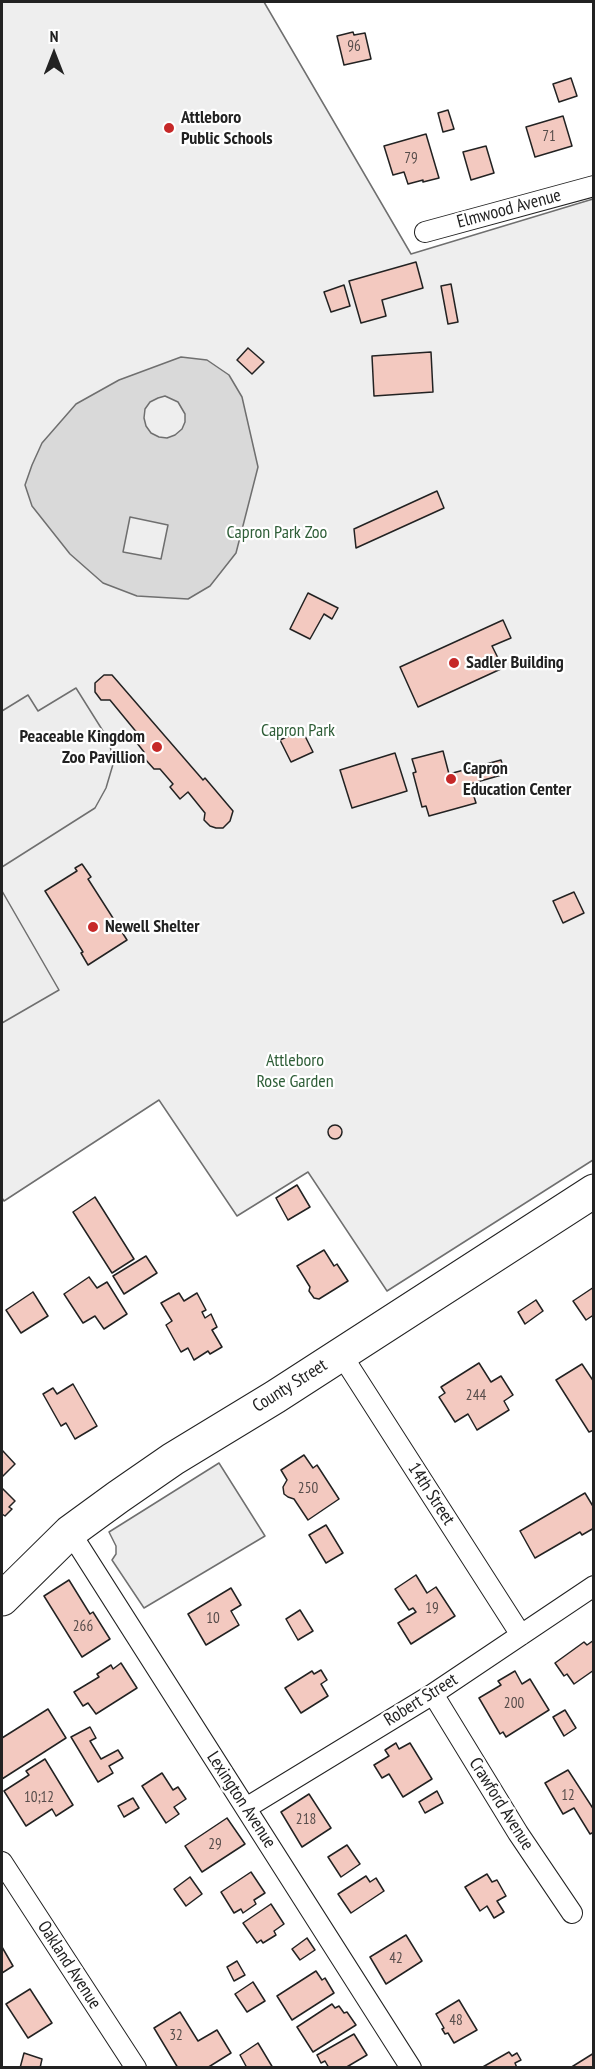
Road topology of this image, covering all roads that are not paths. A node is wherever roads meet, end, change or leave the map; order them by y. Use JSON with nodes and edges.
{"nodes":[{"id":1,"x":594,"y":186,"type":"edge"},
{"id":2,"x":425,"y":232,"type":"dead end"},
{"id":3,"x":594,"y":1191,"type":"edge"},
{"id":4,"x":341,"y":1354,"type":"junction"},
{"id":5,"x":70,"y":1532,"type":"junction"},
{"id":6,"x":594,"y":1586,"type":"edge"},
{"id":7,"x":2,"y":1599,"type":"edge"},
{"id":8,"x":521,"y":1635,"type":"junction"},
{"id":9,"x":432,"y":1694,"type":"junction"},
{"id":10,"x":246,"y":1808,"type":"junction"},
{"id":11,"x":2,"y":1862,"type":"edge"},
{"id":12,"x":572,"y":1913,"type":"dead end"},
{"id":13,"x":136,"y":2067,"type":"edge"},
{"id":14,"x":411,"y":2067,"type":"edge"}],
"edges":[{"from":1,"to":2,"type":"street","name":"Elmwood Avenue"},
{"from":3,"to":4,"type":"highway","name":"County Street"},
{"from":4,"to":5,"type":"highway","name":"County Street"},
{"from":4,"to":8,"type":"street","name":"14th Street"},
{"from":5,"to":7,"type":"highway","name":"County Street"},
{"from":5,"to":10,"type":"street","name":"Lexington Avenue"},
{"from":6,"to":8,"type":"street","name":"Robert Street"},
{"from":8,"to":9,"type":"street","name":"Robert Street"},
{"from":9,"to":10,"type":"street","name":"Robert Street"},
{"from":9,"to":12,"type":"street","name":"Crawford Avenue"},
{"from":10,"to":14,"type":"street","name":"Lexington Avenue"},
{"from":11,"to":13,"type":"street","name":"Oakland Avenue"}]}
